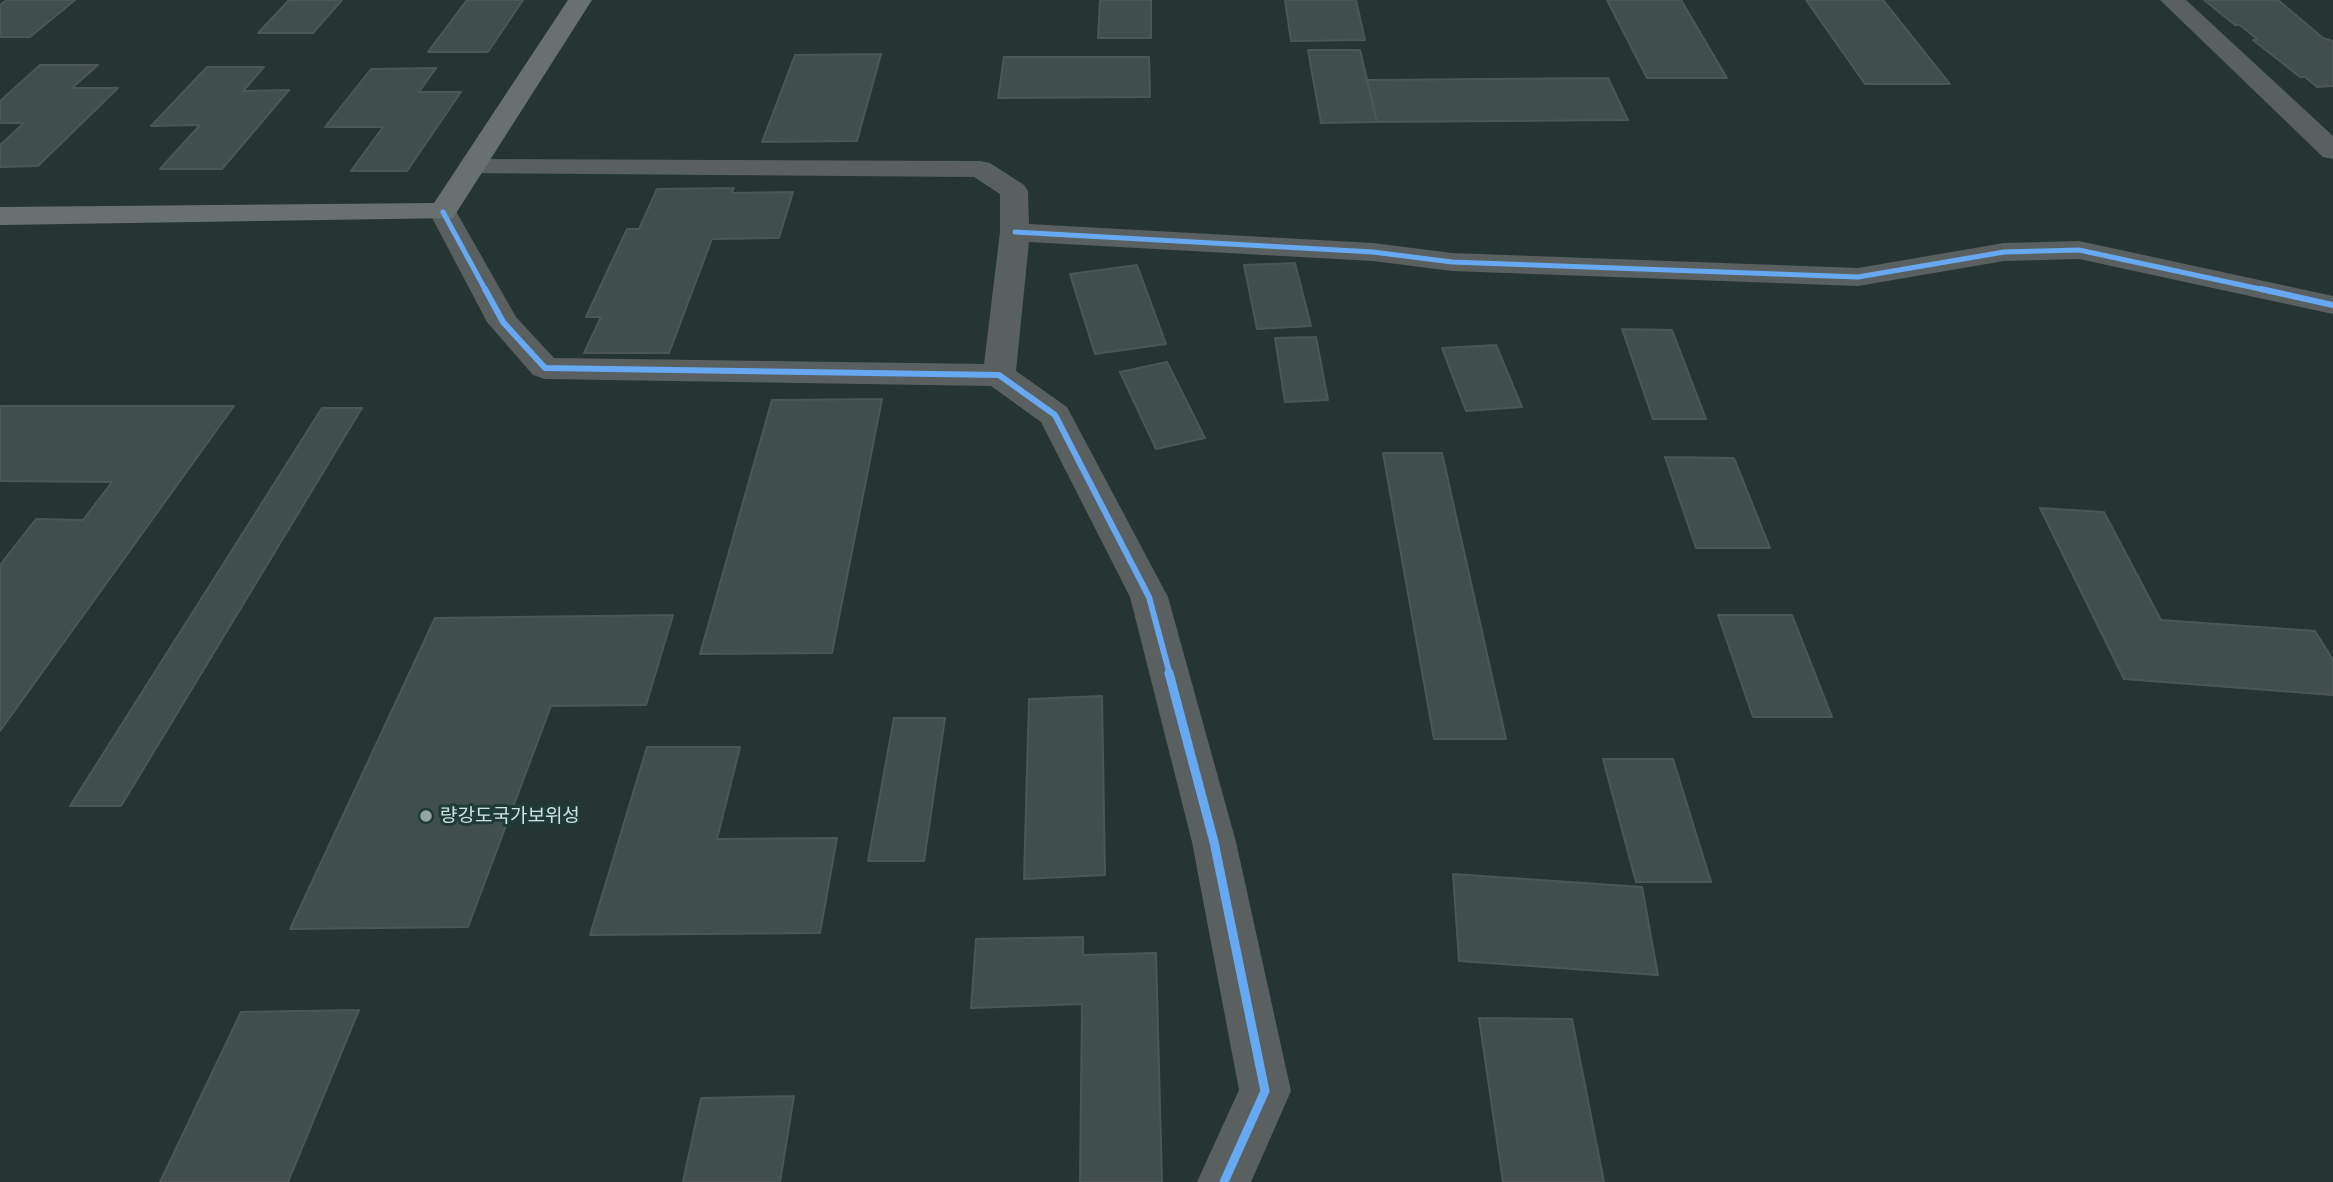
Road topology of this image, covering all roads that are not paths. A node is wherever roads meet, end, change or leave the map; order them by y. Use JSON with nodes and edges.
{"nodes":[{"id":1,"x":580,"y":0,"type":"edge"},
{"id":2,"x":2172,"y":0,"type":"edge"},
{"id":3,"x":2333,"y":150,"type":"edge"},
{"id":4,"x":472,"y":167,"type":"junction"},
{"id":5,"x":443,"y":212,"type":"junction"},
{"id":6,"x":0,"y":216,"type":"edge"},
{"id":7,"x":1015,"y":232,"type":"junction"},
{"id":8,"x":2333,"y":304,"type":"edge"},
{"id":9,"x":999,"y":375,"type":"junction"},
{"id":10,"x":1224,"y":1182,"type":"edge"}],
"edges":[{"from":1,"to":4,"type":"main road"},
{"from":2,"to":3,"type":"street"},
{"from":4,"to":5,"type":"main road"},
{"from":4,"to":7,"type":"street"},
{"from":5,"to":6,"type":"main road"},
{"from":5,"to":9,"type":"street"},
{"from":7,"to":8,"type":"street"},
{"from":7,"to":9,"type":"street"},
{"from":9,"to":10,"type":"street"}]}
